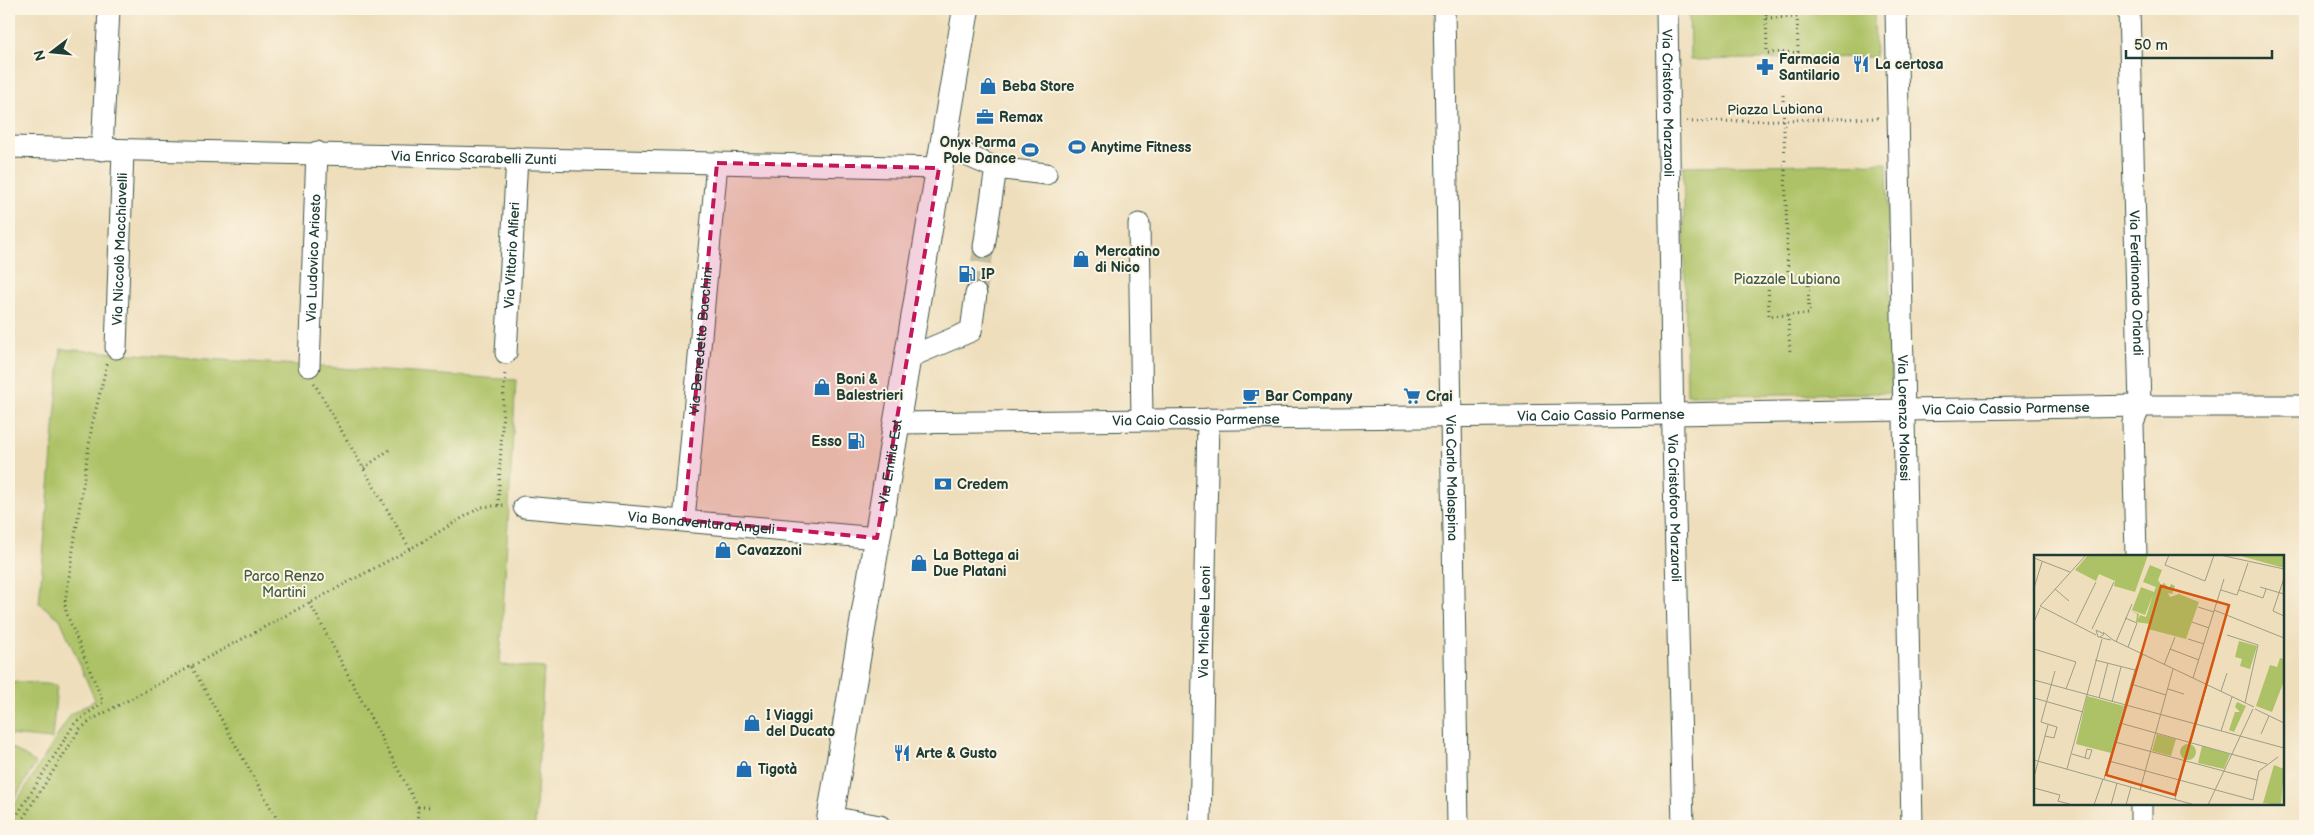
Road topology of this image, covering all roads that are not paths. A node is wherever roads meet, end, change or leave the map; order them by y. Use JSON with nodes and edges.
{"nodes":[{"id":1,"x":109,"y":9,"type":"edge"},
{"id":2,"x":966,"y":9,"type":"edge"},
{"id":3,"x":1444,"y":9,"type":"edge"},
{"id":4,"x":1667,"y":9,"type":"edge"},
{"id":5,"x":1896,"y":9,"type":"edge"},
{"id":6,"x":2129,"y":9,"type":"edge"},
{"id":7,"x":9,"y":147,"type":"edge"},
{"id":8,"x":113,"y":150,"type":"junction"},
{"id":9,"x":317,"y":152,"type":"junction"},
{"id":10,"x":941,"y":156,"type":"junction"},
{"id":11,"x":517,"y":158,"type":"junction"},
{"id":12,"x":717,"y":162,"type":"junction"},
{"id":13,"x":996,"y":168,"type":"junction"},
{"id":14,"x":1046,"y":174,"type":"dead end"},
{"id":15,"x":1139,"y":224,"type":"dead end"},
{"id":16,"x":984,"y":247,"type":"tunnel mouth"},
{"id":17,"x":976,"y":294,"type":"tunnel mouth"},
{"id":18,"x":113,"y":351,"type":"road end"},
{"id":19,"x":506,"y":353,"type":"dead end"},
{"id":20,"x":907,"y":358,"type":"junction"},
{"id":21,"x":309,"y":366,"type":"road end"},
{"id":22,"x":2140,"y":406,"type":"junction"},
{"id":23,"x":2305,"y":406,"type":"edge"},
{"id":24,"x":1904,"y":411,"type":"junction"},
{"id":25,"x":1674,"y":414,"type":"junction"},
{"id":26,"x":1451,"y":416,"type":"junction"},
{"id":27,"x":1142,"y":419,"type":"junction"},
{"id":28,"x":1208,"y":419,"type":"junction"},
{"id":29,"x":897,"y":423,"type":"junction"},
{"id":30,"x":524,"y":507,"type":"dead end"},
{"id":31,"x":684,"y":520,"type":"junction"},
{"id":32,"x":877,"y":538,"type":"junction"},
{"id":33,"x":2136,"y":555,"type":"edge"},
{"id":34,"x":2141,"y":805,"type":"edge"},
{"id":35,"x":830,"y":821,"type":"edge"},
{"id":36,"x":880,"y":826,"type":"edge"},
{"id":37,"x":1200,"y":826,"type":"edge"},
{"id":38,"x":1458,"y":826,"type":"edge"},
{"id":39,"x":1683,"y":826,"type":"edge"},
{"id":40,"x":1912,"y":826,"type":"edge"},
{"id":41,"x":2141,"y":826,"type":"edge"}],
"edges":[{"from":1,"to":8,"type":"street","name":"Via Niccolò Macchiavelli"},
{"from":2,"to":10,"type":"main road","name":"Via Emilia Est"},
{"from":3,"to":26,"type":"street","name":"Via Carlo Malaspina"},
{"from":4,"to":25,"type":"street","name":"Via Cristoforo Marzaroli"},
{"from":5,"to":24,"type":"street","name":"Via Lorenzo Molossi"},
{"from":6,"to":22,"type":"street","name":"Via Ferdinando Orlandi"},
{"from":7,"to":8,"type":"street","name":"Via Enrico Scarabelli Zunti"},
{"from":8,"to":9,"type":"street","name":"Via Enrico Scarabelli Zunti"},
{"from":8,"to":18,"type":"street","name":"Via Niccolò Macchiavelli"},
{"from":9,"to":11,"type":"street","name":"Via Enrico Scarabelli Zunti"},
{"from":9,"to":21,"type":"street","name":"Via Ludovico Ariosto"},
{"from":10,"to":12,"type":"street","name":"Via Enrico Scarabelli Zunti"},
{"from":10,"to":13,"type":"street"},
{"from":10,"to":20,"type":"main road","name":"Via Emilia Est"},
{"from":11,"to":12,"type":"street","name":"Via Enrico Scarabelli Zunti"},
{"from":11,"to":19,"type":"street","name":"Via Vittorio Alfieri"},
{"from":12,"to":31,"type":"street","name":"Via Benedetto Bacchini"},
{"from":13,"to":14,"type":"street"},
{"from":13,"to":16,"type":"street"},
{"from":15,"to":27,"type":"street"},
{"from":17,"to":20,"type":"street"},
{"from":20,"to":29,"type":"main road","name":"Via Emilia Est"},
{"from":22,"to":23,"type":"street","name":"Via Caio Cassio Parmense"},
{"from":22,"to":24,"type":"street","name":"Via Caio Cassio Parmense"},
{"from":22,"to":33,"type":"street","name":"Via Ferdinando Orlandi"},
{"from":24,"to":25,"type":"street","name":"Via Caio Cassio Parmense"},
{"from":24,"to":40,"type":"street","name":"Via Lorenzo Molossi"},
{"from":25,"to":26,"type":"street","name":"Via Caio Cassio Parmense"},
{"from":25,"to":39,"type":"street","name":"Via Cristoforo Marzaroli"},
{"from":26,"to":28,"type":"street","name":"Via Caio Cassio Parmense"},
{"from":26,"to":38,"type":"street","name":"Via Carlo Malaspina"},
{"from":27,"to":28,"type":"street","name":"Via Caio Cassio Parmense"},
{"from":27,"to":29,"type":"street","name":"Via Caio Cassio Parmense"},
{"from":28,"to":37,"type":"street","name":"Via Michele Leoni"},
{"from":29,"to":32,"type":"main road","name":"Via Emilia Est"},
{"from":30,"to":31,"type":"street","name":"Via Bonaventura Angeli"},
{"from":31,"to":32,"type":"street","name":"Via Bonaventura Angeli"},
{"from":32,"to":35,"type":"main road","name":"Via Emilia Est"},
{"from":34,"to":41,"type":"street"},
{"from":35,"to":36,"type":"street"}]}
